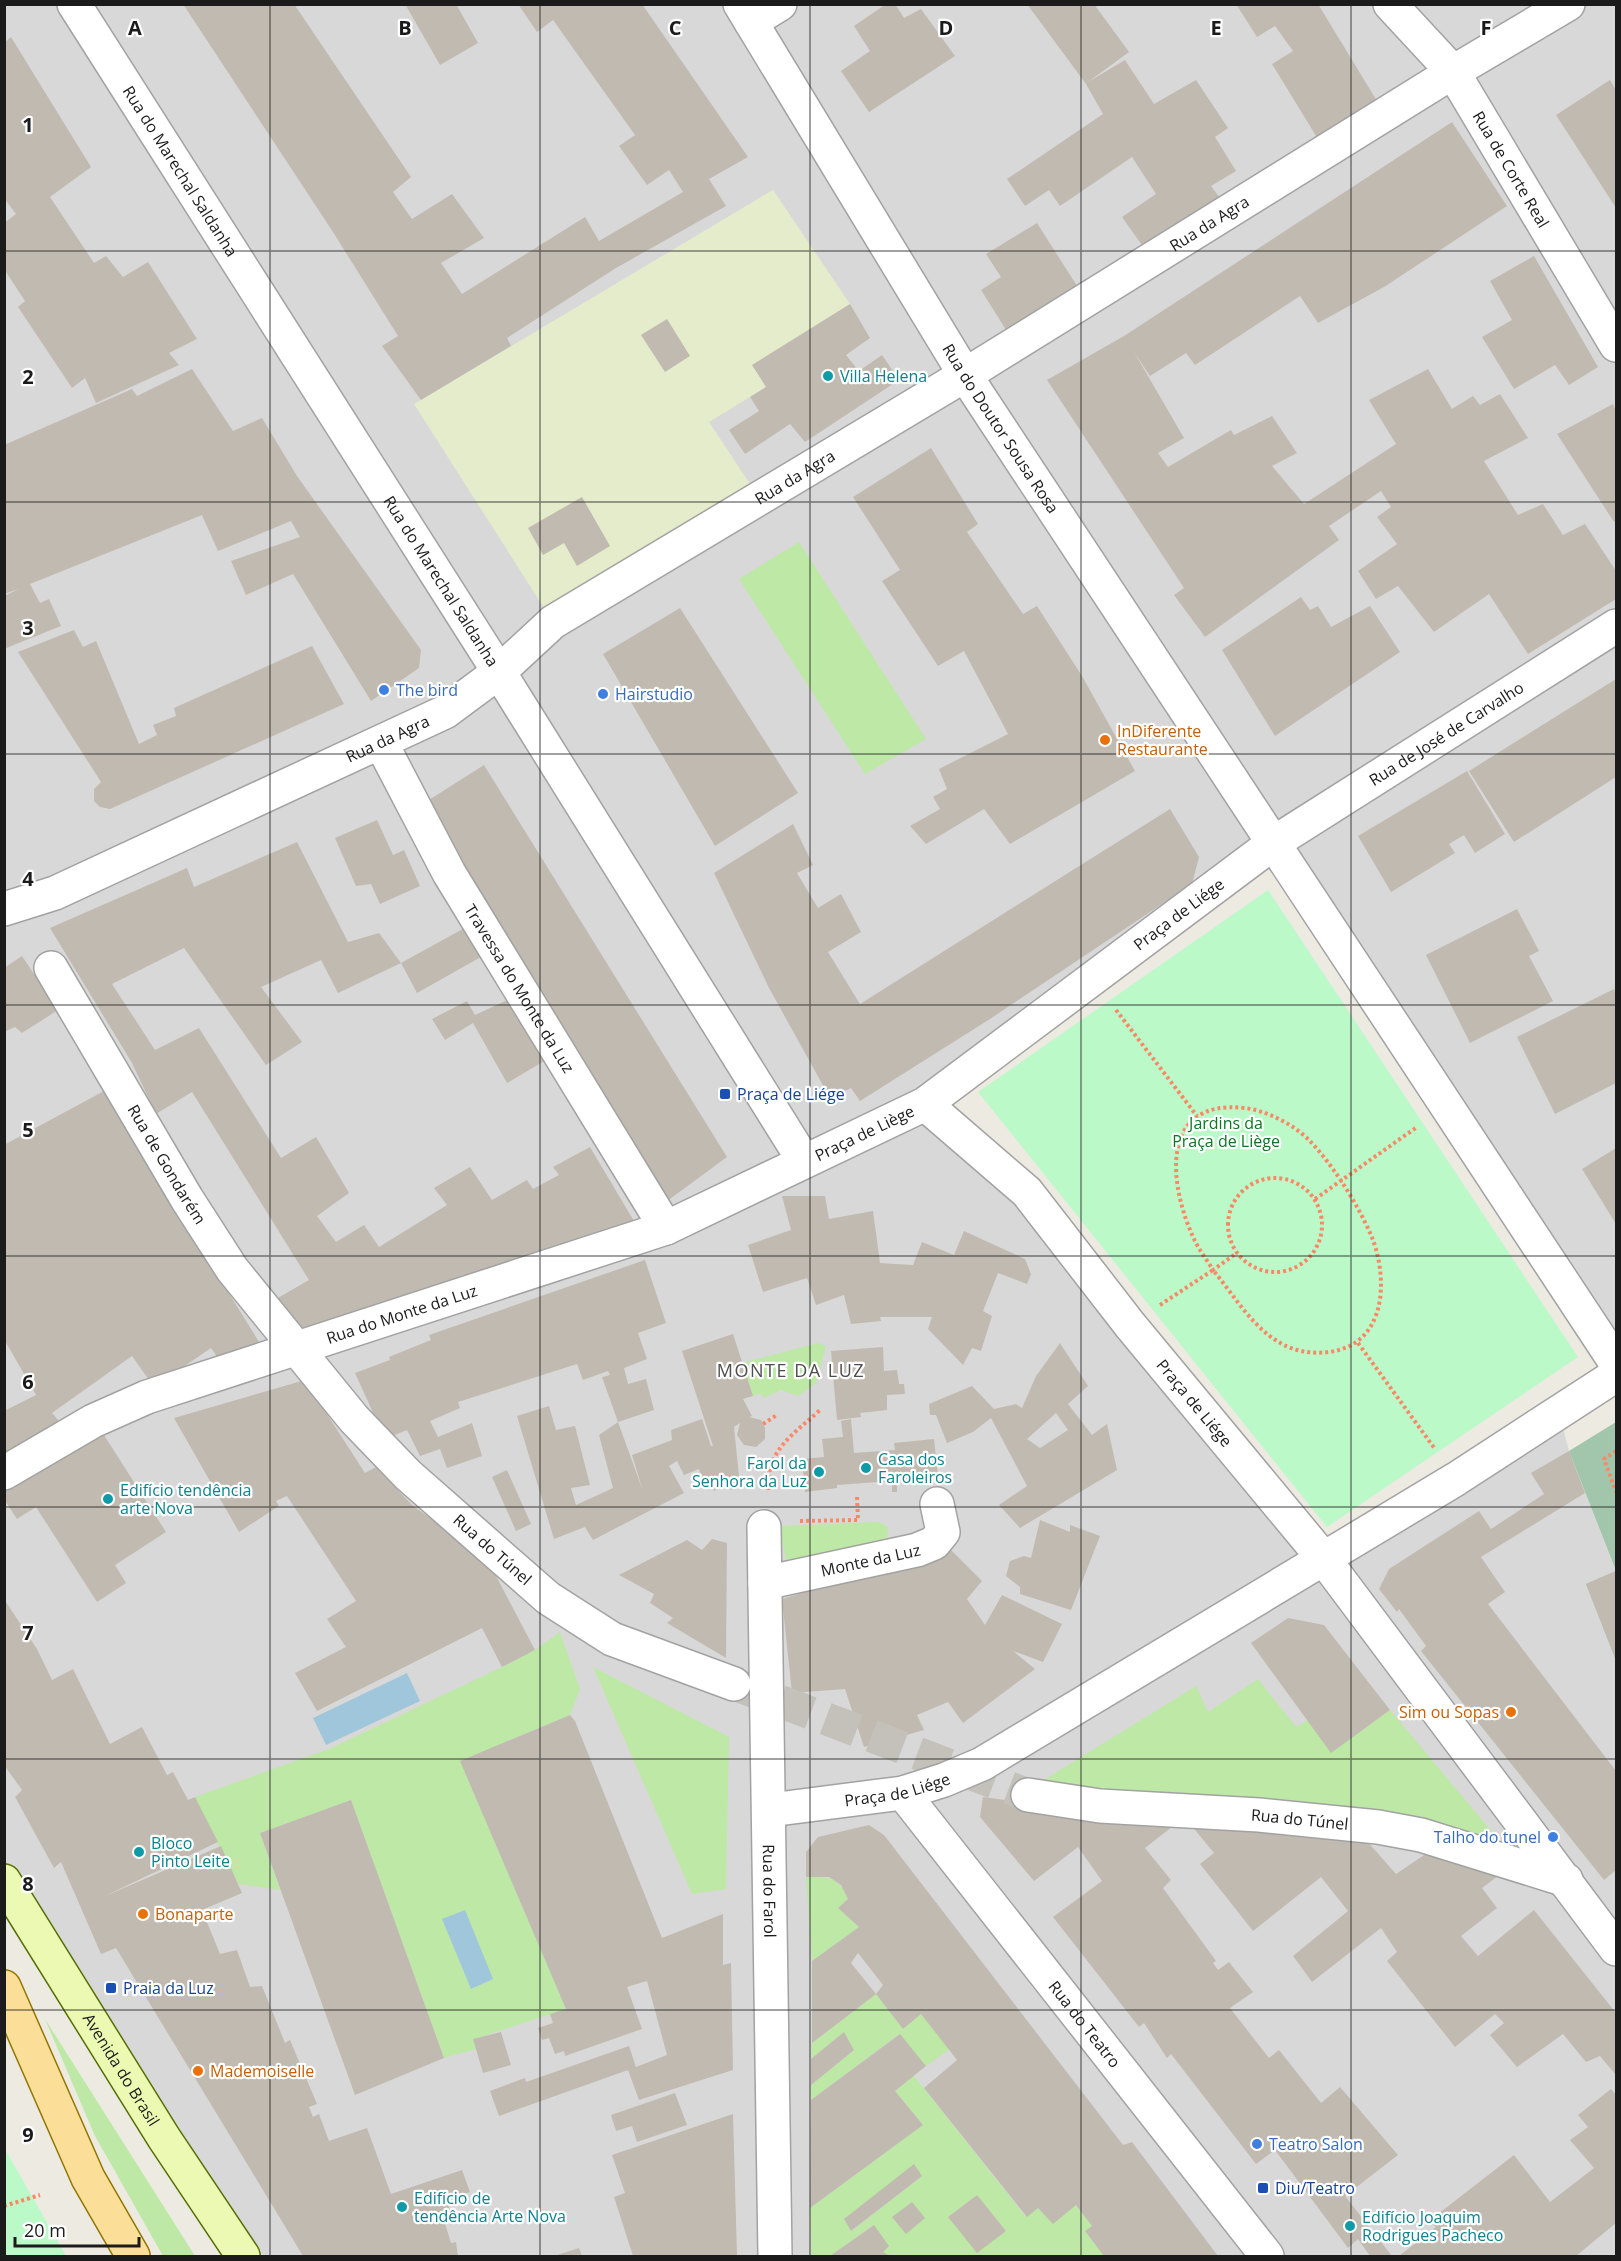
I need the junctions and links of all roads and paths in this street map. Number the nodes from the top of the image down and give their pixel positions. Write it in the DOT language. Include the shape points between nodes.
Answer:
graph roads {
  1 [pos="74,4"];
  2 [pos="780,4"];
  3 [pos="1390,4"];
  4 [pos="1568,4"];
  5 [pos="745,13"];
  6 [pos="1453,72"];
  7 [pos="1617,345"];
  8 [pos="965,375"];
  9 [pos="1617,626"];
  10 [pos="499,672"];
  11 [pos="381,743"];
  12 [pos="1275,842"];
  13 [pos="8,902"];
  14 [pos="51,968"];
  15 [pos="1092,978"];
  16 [pos="925,1104"];
  17 [pos="1447,1105"];
  18 [pos="1197,1116"];
  19 [pos="804,1161"];
  20 [pos="1340,1182"];
  21 [pos="1315,1199"];
  22 [pos="666,1228"];
  23 [pos="1237,1253"];
  24 [pos="1213,1270"];
  25 [pos="1130,1325"];
  26 [pos="1358,1343"];
  27 [pos="297,1349"];
  28 [pos="1617,1363"];
  29 [pos="1617,1375"];
  30 [pos="820,1410"];
  31 [pos="777,1415"];
  32 [pos="763,1424"];
  33 [pos="1617,1451"];
  34 [pos="4,1473"];
  35 [pos="1456,1479"];
  36 [pos="1617,1492"];
  37 [pos="768,1495"];
  38 [pos="857,1497"];
  39 [pos="937,1504"];
  40 [pos="779,1524"];
  41 [pos="1324,1559"];
  42 [pos="765,1583"];
  43 [pos="734,1684"];
  44 [pos="903,1793"];
  45 [pos="1028,1795"];
  46 [pos="771,1810"];
  47 [pos="1566,1880"];
  48 [pos="4,1881"];
  49 [pos="1617,1949"];
  50 [pos="4,1987"];
  51 [pos="40,2195"];
  52 [pos="4,2206"];
  53 [pos="133,2256"];
  54 [pos="243,2256"];
  55 [pos="775,2256"];
  56 [pos="1267,2256"];
  1 -- 10 [label="street, Rua do Marechal Saldanha"];
  2 -- 5 [label="street"];
  3 -- 6 [label="street, Rua de Corte Real"];
  4 -- 6 [label="street, Rua da Agra"];
  5 -- 8 [label="street, Rua do Doutor Sousa Rosa"];
  6 -- 7 [label="street, Rua de Corte Real"];
  6 -- 8 [label="street, Rua da Agra"];
  8 -- 10 [label="street, Rua da Agra" via="554,622"];
  8 -- 12 [label="street, Rua do Doutor Sousa Rosa"];
  9 -- 12 [label="street, Rua de José de Carvalho"];
  10 -- 11 [label="street, Rua da Agra" via="445,712"];
  10 -- 19 [label="street, Rua do Marechal Saldanha"];
  11 -- 13 [label="street, Rua da Agra" via="48,896"];
  11 -- 22 [label="street, Travessa do Monte da Luz" via="449,873"];
  12 -- 15 [label="street, Praça de Liége"];
  12 -- 17 [label="street"];
  14 -- 27 [label="street, Rua de Gondarém" via="200,1219 257,1303"];
  15 -- 16 [label="street, Praça de Liége"];
  15 -- 18 [label="path"];
  16 -- 19 [label="street, Praça de Liège"];
  16 -- 25 [label="street, Praça de Liége" via="1027,1192"];
  17 -- 20 [label="path"];
  17 -- 28 [label="street"];
  18 -- 20 [label="path" via="1237,1107 1277,1119 1310,1141"];
  18 -- 24 [label="path" via="1186,1127 1178,1145 1175,1181 1183,1214"];
  19 -- 22 [label="street, Rua do Monte da Luz"];
  20 -- 21 [label="path"];
  20 -- 26 [label="path" via="1372,1237 1380,1273 1377,1316"];
  21 -- 23 [label="path" via="1323,1227 1320,1241 1302,1264 1275,1273 1247,1264"];
  21 -- 23 [label="path" via="1291,1180 1261,1180 1248,1186 1237,1197 1229,1218 1230,1240"];
  22 -- 27 [label="street, Rua do Monte da Luz"];
  23 -- 24 [label="path"];
  24 -- 25 [label="path"];
  24 -- 26 [label="path" via="1252,1320 1288,1348 1330,1353"];
  25 -- 41 [label="street, Praça de Liége"];
  26 -- 35 [label="path"];
  27 -- 34 [label="street, Rua do Monte da Luz" via="147,1397 93,1421"];
  27 -- 43 [label="street, Rua do Túnel" via="354,1419 408,1475 548,1598 612,1639"];
  29 -- 35 [label="street, Praça de Liége"];
  30 -- 37 [label="path" via="782,1445 770,1463"];
  31 -- 32 [label="path"];
  33 -- 36 [label="path" via="1604,1459"];
  35 -- 41 [label="street, Praça de Liége"];
  38 -- 40 [label="path" via="858,1520"];
  39 -- 42 [label="street, Monte da Luz" via="943,1532 934,1543"];
  40 -- 42 [label="street, Rua do Farol"];
  41 -- 44 [label="street, Praça de Liége" via="999,1755 944,1780"];
  41 -- 47 [label="street"];
  42 -- 46 [label="street, Rua do Farol"];
  44 -- 46 [label="street, Praça de Liége"];
  44 -- 56 [label="street, Rua do Teatro"];
  45 -- 47 [label="street, Rua do Túnel" via="1100,1806 1259,1815 1378,1827 1421,1835"];
  46 -- 55 [label="street, Rua do Farol" via="768,1875"];
  47 -- 49 [label="street"];
  48 -- 54 [label="main road, Avenida do Brasil" via="164,2138"];
  50 -- 53 [label="main road" via="88,2178"];
  51 -- 52 [label="path"];
}
